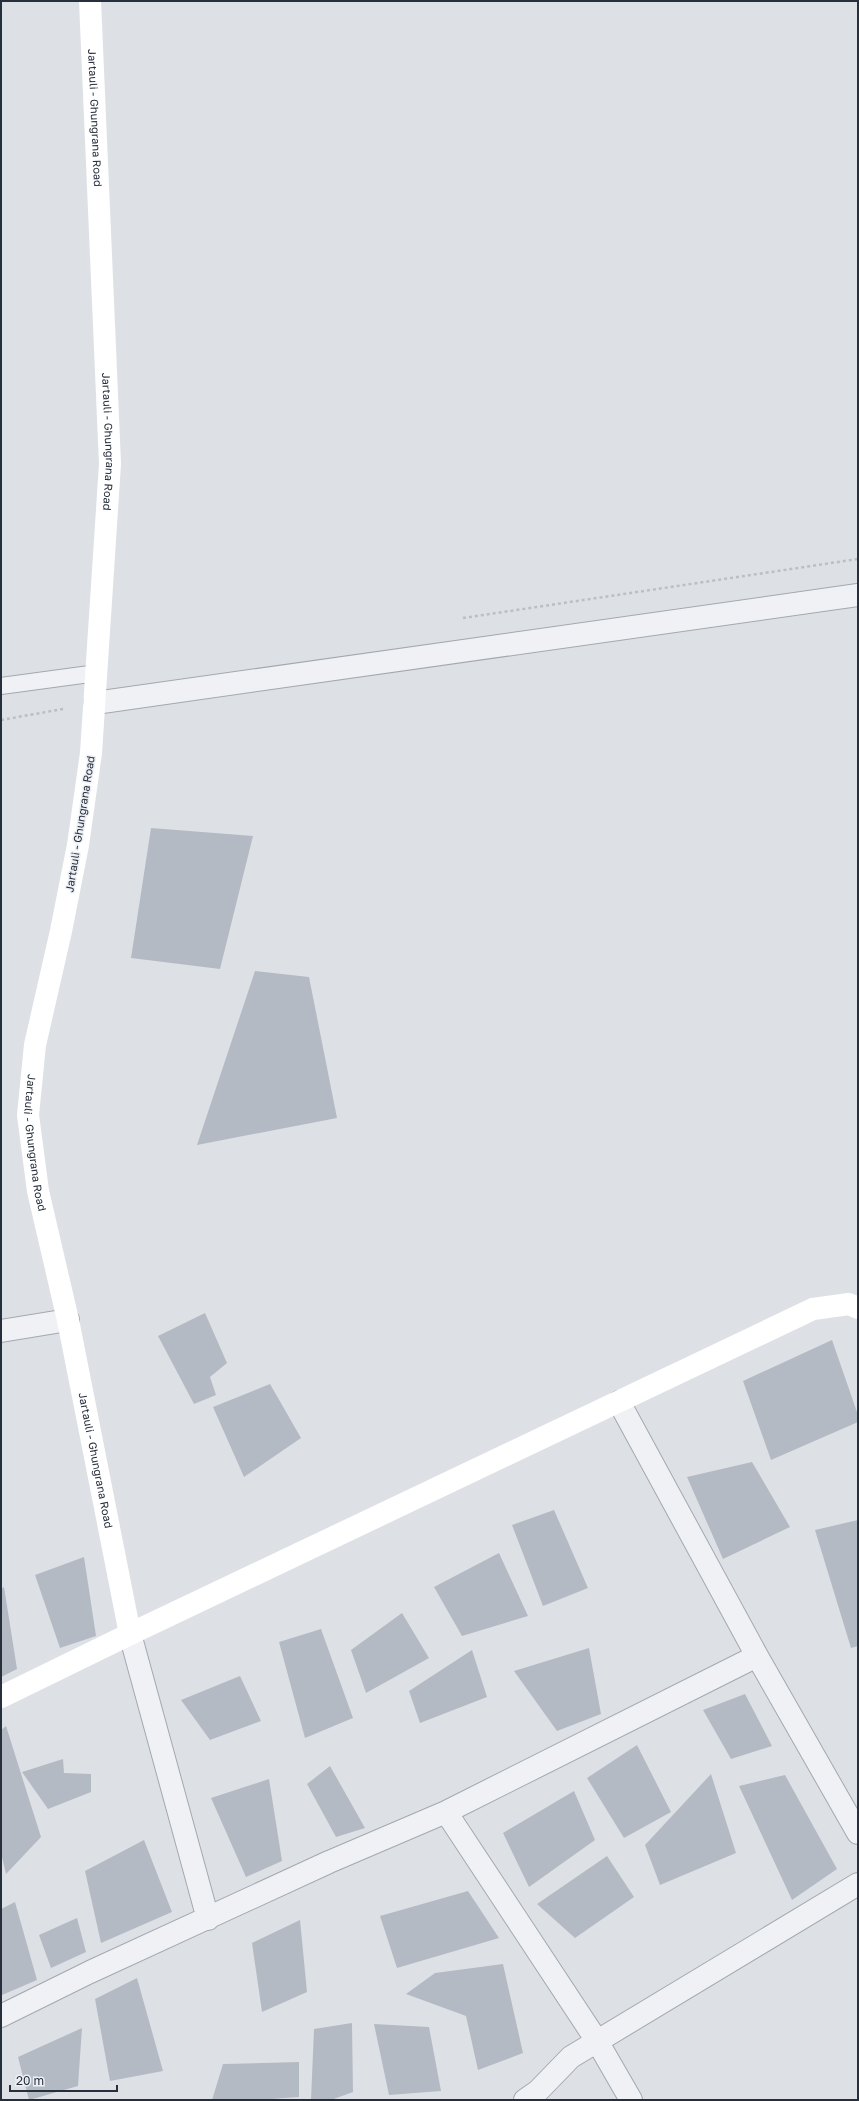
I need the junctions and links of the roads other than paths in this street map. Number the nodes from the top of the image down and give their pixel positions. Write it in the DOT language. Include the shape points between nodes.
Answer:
graph roads {
  1 [pos="90,1"];
  2 [pos="858,595"];
  3 [pos="97,673"];
  4 [pos="1,686"];
  5 [pos="94,713"];
  6 [pos="858,1308"];
  7 [pos="68,1320"];
  8 [pos="1,1331"];
  9 [pos="619,1402"];
  10 [pos="130,1634"];
  11 [pos="757,1656"];
  12 [pos="1,1697"];
  13 [pos="446,1812"];
  14 [pos="858,1833"];
  15 [pos="858,1884"];
  16 [pos="208,1919"];
  17 [pos="1,2016"];
  18 [pos="597,2041"];
  19 [pos="525,2100"];
  20 [pos="631,2100"];
  1 -- 3 [label="street, Jartauli - Ghungrana Road" via="110,464"];
  2 -- 5 [label="street"];
  3 -- 4 [label="lane"];
  3 -- 5 [label="street, Jartauli - Ghungrana Road"];
  5 -- 7 [label="street, Jartauli - Ghungrana Road" via="78,845 35,1045 28,1115 38,1192"];
  6 -- 9 [label="street" via="849,1304 813,1309"];
  7 -- 8 [label="street"];
  7 -- 10 [label="street, Jartauli - Ghungrana Road"];
  9 -- 10 [label="street"];
  9 -- 11 [label="street"];
  10 -- 12 [label="street"];
  10 -- 16 [label="street"];
  11 -- 13 [label="street"];
  11 -- 14 [label="street"];
  13 -- 16 [label="street" via="329,1862"];
  13 -- 18 [label="street"];
  15 -- 18 [label="street"];
  16 -- 17 [label="street" via="90,1972"];
  18 -- 19 [label="street" via="571,2057 538,2091"];
  18 -- 20 [label="street"];
}
